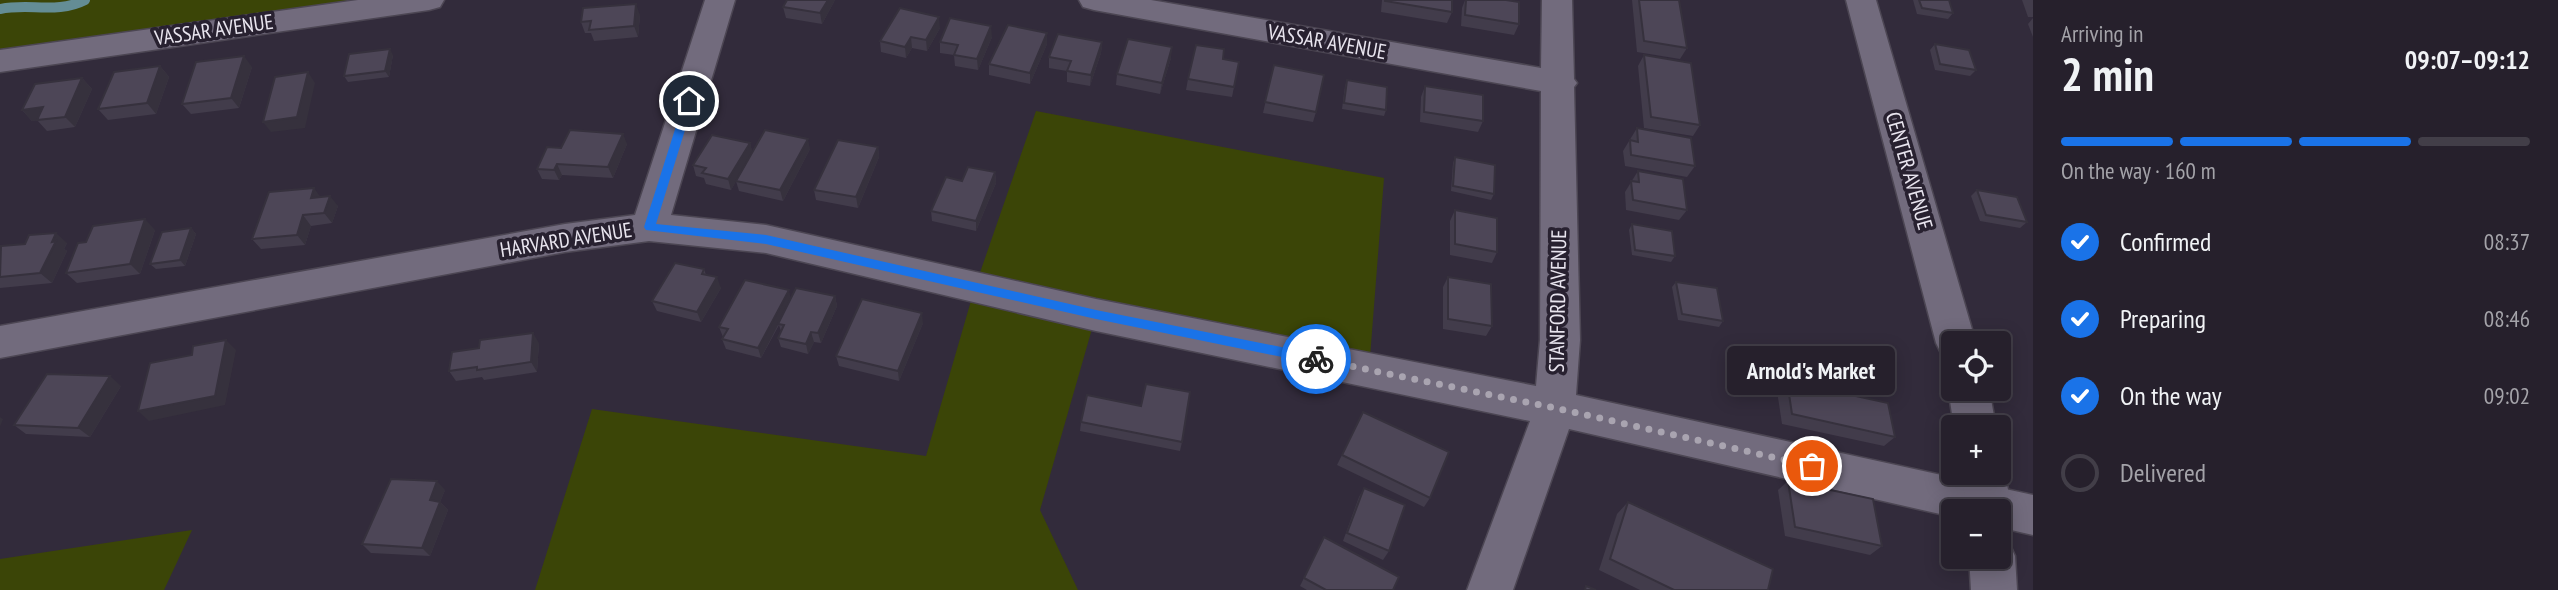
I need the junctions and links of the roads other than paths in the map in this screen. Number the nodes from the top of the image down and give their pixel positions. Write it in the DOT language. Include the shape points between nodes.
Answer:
graph roads {
  1 [pos="429,0"];
  2 [pos="720,0"];
  3 [pos="1094,0"];
  4 [pos="1557,0"];
  5 [pos="1861,0"];
  6 [pos="0,61"];
  7 [pos="1560,83"];
  8 [pos="649,227"];
  9 [pos="1953,331"];
  10 [pos="0,342"];
  11 [pos="1555,408"];
  12 [pos="1987,497"];
  13 [pos="2033,515"];
  14 [pos="1993,569"];
  15 [pos="1490,590"];
  16 [pos="1994,590"];
  1 -- 6 [label="street, VASSAR AVENUE"];
  2 -- 8 [label="street"];
  3 -- 7 [label="street, VASSAR AVENUE"];
  4 -- 7 [label="street, STANFORD AVENUE"];
  5 -- 9 [label="street, CENTER AVENUE"];
  7 -- 11 [label="street, STANFORD AVENUE" via="1560,340"];
  8 -- 10 [label="street, HARVARD AVENUE" via="565,238"];
  8 -- 11 [label="street, HARVARD AVENUE" via="766,239 1096,314"];
  11 -- 12 [label="street, HARVARD AVENUE"];
  11 -- 15 [label="street, STANFORD AVENUE"];
  12 -- 13 [label="street, HARVARD AVENUE"];
  14 -- 16 [label="street"];
}
